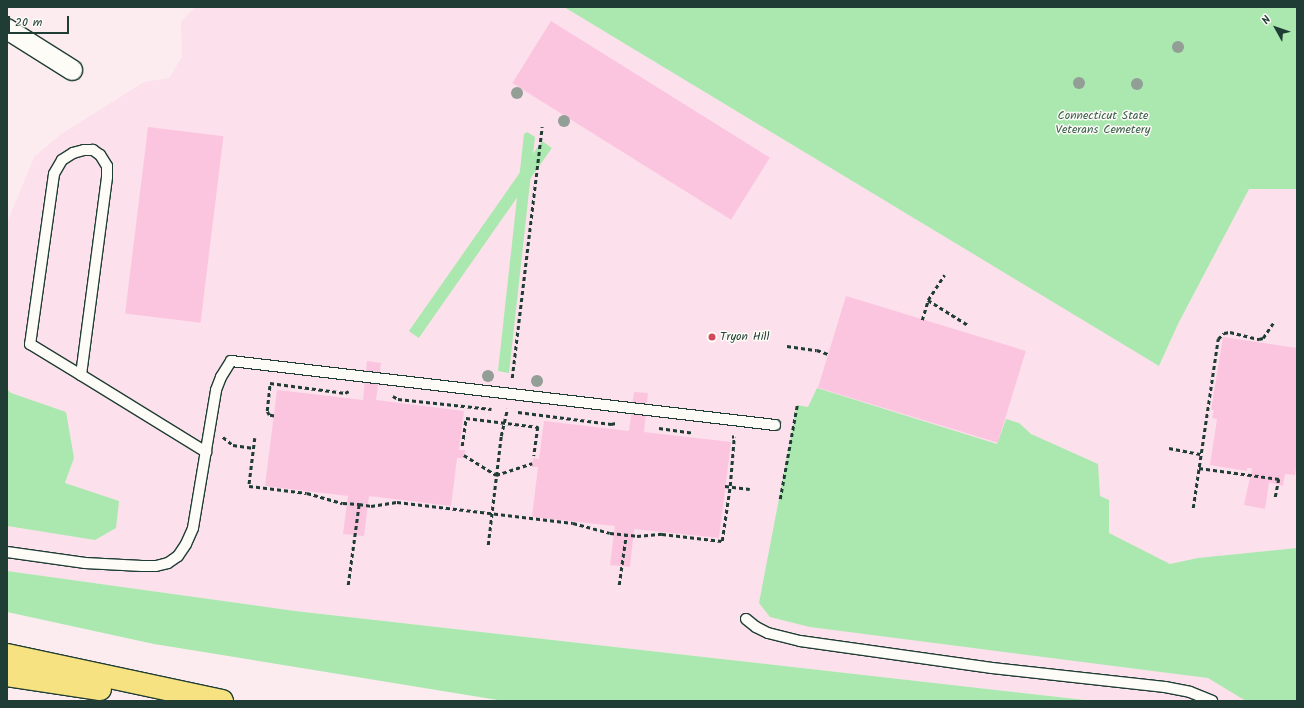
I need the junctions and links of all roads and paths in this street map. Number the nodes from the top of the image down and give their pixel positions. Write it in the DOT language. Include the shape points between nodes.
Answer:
graph roads {
  1 [pos="7,29"];
  2 [pos="72,70"];
  3 [pos="542,127"];
  4 [pos="944,275"];
  5 [pos="928,300"];
  6 [pos="922,320"];
  7 [pos="1273,324"];
  8 [pos="968,325"];
  9 [pos="788,346"];
  10 [pos="828,354"];
  11 [pos="81,375"];
  12 [pos="352,390"];
  13 [pos="387,393"];
  14 [pos="510,394"];
  15 [pos="797,405"];
  16 [pos="506,410"];
  17 [pos="274,416"];
  18 [pos="622,420"];
  19 [pos="504,423"];
  20 [pos="775,425"];
  21 [pos="654,426"];
  22 [pos="209,430"];
  23 [pos="698,433"];
  24 [pos="727,436"];
  25 [pos="255,438"];
  26 [pos="462,446"];
  27 [pos="254,448"];
  28 [pos="1170,448"];
  29 [pos="206,452"];
  30 [pos="1201,454"];
  31 [pos="464,455"];
  32 [pos="534,456"];
  33 [pos="532,463"];
  34 [pos="1199,468"];
  35 [pos="496,475"];
  36 [pos="725,486"];
  37 [pos="730,486"];
  38 [pos="750,489"];
  39 [pos="780,499"];
  40 [pos="1275,499"];
  41 [pos="359,504"];
  42 [pos="1193,508"];
  43 [pos="492,515"];
  44 [pos="626,535"];
  45 [pos="488,545"];
  46 [pos="7,552"];
  47 [pos="348,585"];
  48 [pos="619,585"];
  49 [pos="746,619"];
  50 [pos="7,656"];
  51 [pos="7,675"];
  52 [pos="182,701"];
  53 [pos="222,701"];
  54 [pos="1212,701"];
  1 -- 2 [label="street"];
  3 -- 14 [label="path"];
  4 -- 5 [label="path"];
  5 -- 6 [label="path"];
  5 -- 8 [label="path"];
  7 -- 30 [label="path" via="1263,338 1230,332 1218,338"];
  9 -- 10 [label="path"];
  11 -- 11 [label="lane" via="30,344 54,174 62,160 73,153 93,150 107,166 108,177"];
  11 -- 29 [label="lane"];
  12 -- 17 [label="path" via="345,393 270,383 267,411 269,415"];
  13 -- 16 [label="path" via="398,399"];
  14 -- 16 [label="path"];
  14 -- 20 [label="lane"];
  14 -- 22 [label="lane" via="231,361 216,390"];
  15 -- 39 [label="path"];
  16 -- 18 [label="path" via="611,424"];
  16 -- 19 [label="path"];
  19 -- 26 [label="path" via="466,418"];
  19 -- 32 [label="path" via="538,428"];
  19 -- 35 [label="path"];
  21 -- 23 [label="path"];
  22 -- 27 [label="path" via="234,445"];
  22 -- 29 [label="lane"];
  24 -- 37 [label="path" via="734,437"];
  25 -- 27 [label="path"];
  27 -- 41 [label="path" via="249,486 307,493 343,503"];
  28 -- 30 [label="path"];
  29 -- 46 [label="lane" via="193,528 178,556 168,562 156,566 85,563"];
  30 -- 34 [label="path"];
  31 -- 35 [label="path"];
  33 -- 35 [label="path"];
  34 -- 40 [label="path" via="1279,479"];
  34 -- 42 [label="path"];
  35 -- 43 [label="path"];
  36 -- 37 [label="path"];
  37 -- 38 [label="path"];
  37 -- 44 [label="path" via="722,541 662,534"];
  41 -- 43 [label="path" via="371,506 397,502"];
  41 -- 47 [label="path"];
  43 -- 44 [label="path" via="572,523"];
  43 -- 45 [label="path"];
  44 -- 48 [label="path"];
  49 -- 54 [label="lane" via="768,633 800,641 992,668 1165,688 1190,692"];
  50 -- 53 [label="highway"];
  51 -- 52 [label="highway"];
}
